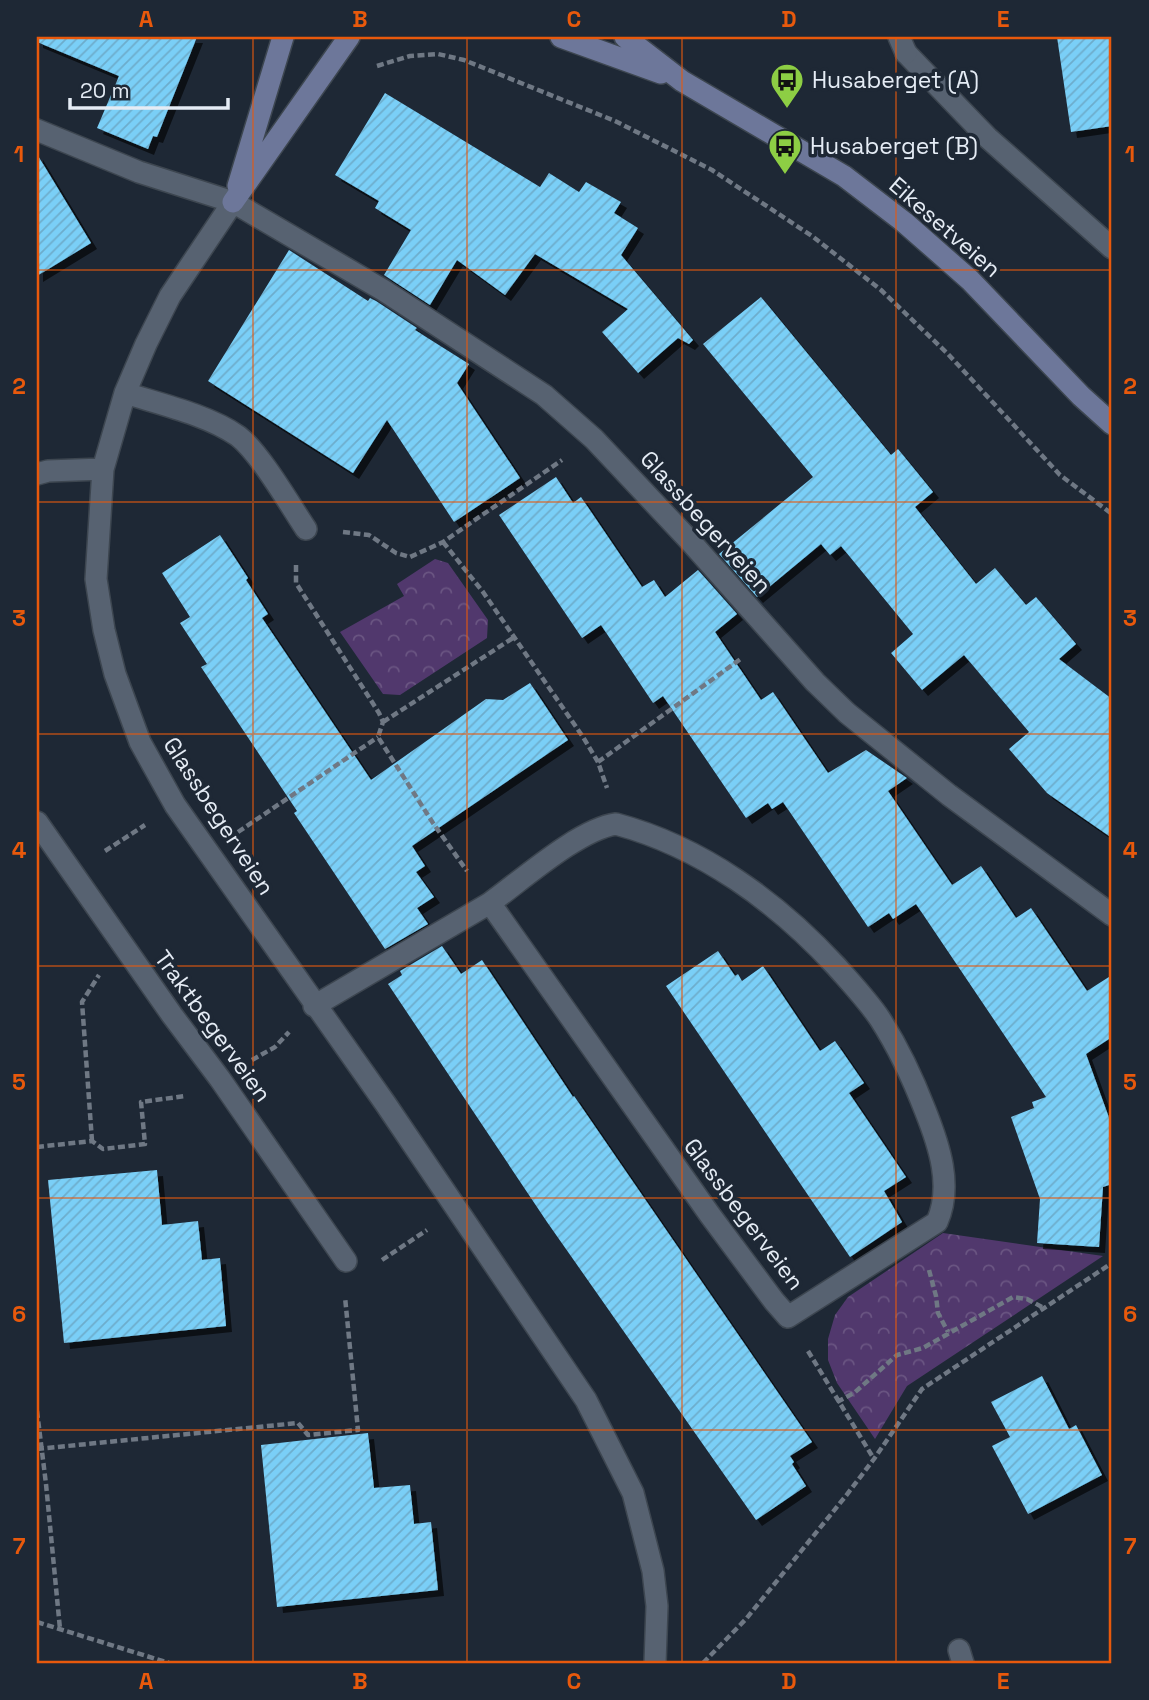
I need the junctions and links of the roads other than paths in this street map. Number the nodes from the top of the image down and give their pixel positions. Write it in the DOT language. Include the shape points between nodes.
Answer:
graph roads {
  1 [pos="283,37"];
  2 [pos="349,37"];
  3 [pos="561,37"];
  4 [pos="625,37"];
  5 [pos="902,45"];
  6 [pos="682,81"];
  7 [pos="37,130"];
  8 [pos="233,202"];
  9 [pos="1112,248"];
  10 [pos="125,393"];
  11 [pos="1112,424"];
  12 [pos="103,469"];
  13 [pos="37,474"];
  14 [pos="306,529"];
  15 [pos="37,822"];
  16 [pos="490,904"];
  17 [pos="1112,915"];
  18 [pos="314,1006"];
  19 [pos="346,1262"];
  20 [pos="654,1663"];
  1 -- 8 [label="main road, Glassbegerveien"];
  2 -- 8 [label="main road, Glassbegerveien"];
  3 -- 6 [label="main road, Eikesetveien"];
  4 -- 6 [label="main road, Eikesetveien"];
  5 -- 9 [label="street" via="988,138"];
  6 -- 11 [label="main road, Eikesetveien" via="844,176 904,222 970,280"];
  7 -- 8 [label="street, Glassbegerveien" via="139,172"];
  8 -- 10 [label="street, Glassbegerveien" via="170,296"];
  8 -- 17 [label="street, Glassbegerveien" via="383,290 544,395 594,439 847,713"];
  10 -- 12 [label="street, Glassbegerveien"];
  10 -- 14 [label="street" via="189,414 238,437"];
  12 -- 13 [label="street"];
  12 -- 18 [label="street, Glassbegerveien" via="96,579 115,674 140,741 175,805"];
  15 -- 19 [label="street, Traktbegerveien"];
  16 -- 16 [label="street, Glassbegerveien" via="603,825 636,829 742,883 813,941 880,1019 915,1084 943,1160 944,1206 937,1222 788,1317 671,1162"];
  16 -- 18 [label="street"];
  18 -- 20 [label="street, Glassbegerveien" via="586,1400 633,1493 653,1570 657,1605"];
}
